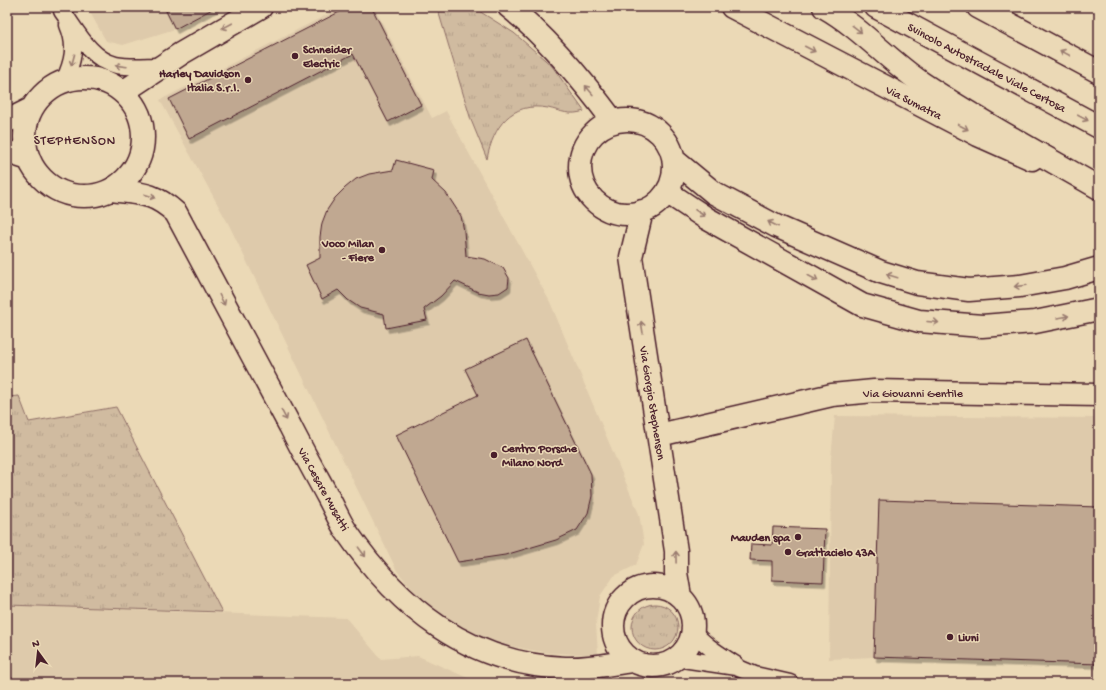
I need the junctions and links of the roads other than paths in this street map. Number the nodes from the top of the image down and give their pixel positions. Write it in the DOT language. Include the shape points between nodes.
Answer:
graph roads {
  1 [pos="261,7"];
  2 [pos="509,7"];
  3 [pos="524,7"];
  4 [pos="732,7"];
  5 [pos="824,7"];
  6 [pos="876,7"];
  7 [pos="978,7"];
  8 [pos="61,9"];
  9 [pos="534,29"];
  10 [pos="160,66"];
  11 [pos="1099,72"];
  12 [pos="64,81"];
  13 [pos="123,92"];
  14 [pos="31,109"];
  15 [pos="7,121"];
  16 [pos="613,122"];
  17 [pos="1099,126"];
  18 [pos="7,152"];
  19 [pos="29,159"];
  20 [pos="674,160"];
  21 [pos="1099,189"];
  22 [pos="112,190"];
  23 [pos="667,192"];
  24 [pos="642,212"];
  25 [pos="1099,268"];
  26 [pos="1099,309"];
  27 [pos="1099,395"];
  28 [pos="659,435"];
  29 [pos="680,596"];
  30 [pos="692,630"];
  31 [pos="676,658"];
  32 [pos="631,661"];
  33 [pos="740,668"];
  34 [pos="790,683"];
  1 -- 10 [label="main road, one-way"];
  2 -- 9 [label="main road"];
  3 -- 9 [label="main road"];
  4 -- 21 [label="main road, Via Sumatra, one-way" via="978,135"];
  5 -- 21 [label="main road, one-way" via="858,29 920,82"];
  6 -- 17 [label="main road, Svincolo Autostradale Viale Certosa, one-way"];
  11 -- 7 [label="main road, one-way"];
  10 -- 8 [label="street, one-way" via="124,67 101,58 88,46"];
  8 -- 12 [label="street, one-way" via="71,30 75,52"];
  16 -- 9 [label="main road, one-way" via="588,89"];
  10 -- 13 [label="main road"];
  12 -- 13 [label="main road" via="87,78 105,82"];
  12 -- 14 [label="main road" via="45,92"];
  13 -- 22 [label="main road" via="136,107 142,125 143,144 138,163 127,178"];
  14 -- 15 [label="main road"];
  14 -- 19 [label="main road" via="25,128"];
  16 -- 20 [label="main road" via="629,119 645,123 666,140"];
  16 -- 24 [label="main road" via="598,129 587,141 581,157 580,173 586,189 596,202 610,210 626,214"];
  18 -- 19 [label="main road"];
  19 -- 22 [label="main road" via="46,183 67,194 90,197"];
  20 -- 23 [label="main road" via="674,176"];
  25 -- 20 [label="main road, one-way" via="1065,278 1020,286 969,290 917,283 881,272 776,226 714,193"];
  22 -- 32 [label="main road, Via Cesare Musatti, one-way" via="151,195 163,201 176,214 345,530 383,579 413,607 444,632 507,660 567,668"];
  23 -- 24 [label="main road" via="656,204"];
  23 -- 26 [label="main road, one-way" via="706,218 862,305 919,321 982,326 1035,322"];
  28 -- 24 [label="main road, Via Giorgio Stephenson, one-way" via="631,257"];
  27 -- 28 [label="main road, Via Giovanni Gentile" via="874,391 832,395"];
  29 -- 28 [label="main road, Via Giorgio Stephenson, one-way"];
  29 -- 30 [label="main road" via="690,613"];
  29 -- 32 [label="main road" via="653,587 635,591 622,601 614,616 614,634 618,645"];
  30 -- 31 [label="main road" via="687,646"];
  30 -- 33 [label="street" via="709,647"];
  31 -- 32 [label="main road" via="667,664 652,666"];
  31 -- 33 [label="street"];
  33 -- 34 [label="street" via="755,675"];
}
